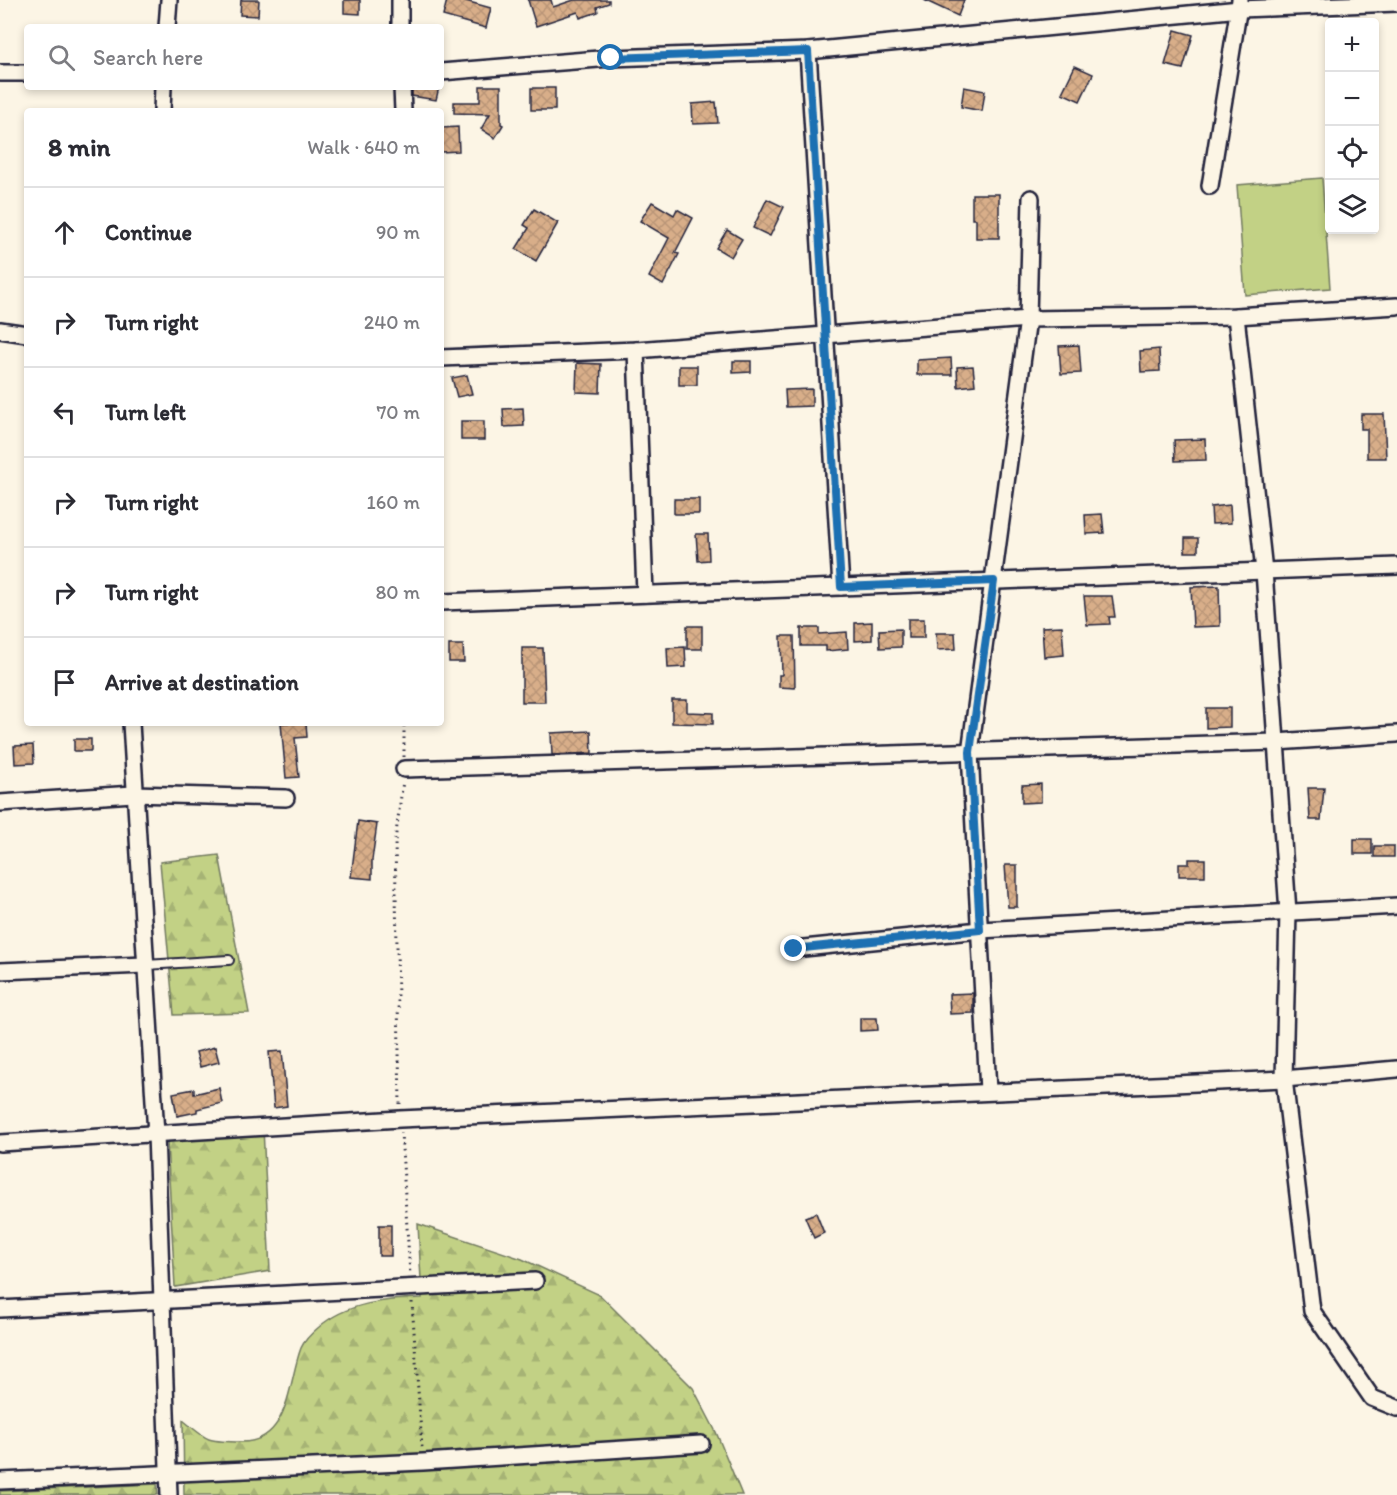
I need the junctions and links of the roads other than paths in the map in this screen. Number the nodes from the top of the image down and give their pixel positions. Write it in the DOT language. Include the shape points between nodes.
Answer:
graph roads {
  1 [pos="169,0"];
  2 [pos="400,0"];
  3 [pos="1397,3"];
  4 [pos="1240,5"];
  5 [pos="167,24"];
  6 [pos="400,24"];
  7 [pos="808,51"];
  8 [pos="444,72"];
  9 [pos="0,73"];
  10 [pos="24,73"];
  11 [pos="163,90"];
  12 [pos="402,90"];
  13 [pos="162,108"];
  14 [pos="403,108"];
  15 [pos="1210,186"];
  16 [pos="1031,198"];
  17 [pos="1397,306"];
  18 [pos="1236,316"];
  19 [pos="1028,320"];
  20 [pos="0,330"];
  21 [pos="24,334"];
  22 [pos="827,335"];
  23 [pos="636,350"];
  24 [pos="444,358"];
  25 [pos="1397,566"];
  26 [pos="1264,571"];
  27 [pos="994,581"];
  28 [pos="841,587"];
  29 [pos="645,594"];
  30 [pos="444,602"];
  31 [pos="130,726"];
  32 [pos="1397,734"];
  33 [pos="1276,742"];
  34 [pos="970,752"];
  35 [pos="404,769"];
  36 [pos="133,794"];
  37 [pos="286,798"];
  38 [pos="0,803"];
  39 [pos="1397,906"];
  40 [pos="1288,912"];
  41 [pos="980,930"];
  42 [pos="794,949"];
  43 [pos="229,960"];
  44 [pos="144,965"];
  45 [pos="0,971"];
  46 [pos="1397,1069"];
  47 [pos="1284,1079"];
  48 [pos="988,1091"];
  49 [pos="156,1134"];
  50 [pos="0,1143"];
  51 [pos="535,1281"];
  52 [pos="162,1300"];
  53 [pos="0,1309"];
  54 [pos="1397,1408"];
  55 [pos="701,1444"];
  56 [pos="168,1474"];
  57 [pos="0,1481"];
  58 [pos="169,1495"];
  1 -- 5 [label="street"];
  2 -- 6 [label="street"];
  3 -- 4 [label="street"];
  4 -- 7 [label="street"];
  4 -- 15 [label="street"];
  7 -- 8 [label="street" via="611,58"];
  7 -- 22 [label="street"];
  9 -- 10 [label="street"];
  11 -- 13 [label="street"];
  12 -- 14 [label="street"];
  16 -- 19 [label="street"];
  17 -- 18 [label="street"];
  18 -- 19 [label="street"];
  18 -- 26 [label="street"];
  19 -- 22 [label="street"];
  19 -- 27 [label="street"];
  20 -- 21 [label="street"];
  22 -- 23 [label="street"];
  22 -- 28 [label="street"];
  23 -- 24 [label="street"];
  23 -- 29 [label="street"];
  25 -- 26 [label="street"];
  26 -- 27 [label="street"];
  26 -- 33 [label="street"];
  27 -- 28 [label="street"];
  27 -- 34 [label="street"];
  28 -- 29 [label="street"];
  29 -- 30 [label="street"];
  31 -- 36 [label="street"];
  32 -- 33 [label="street"];
  33 -- 34 [label="street"];
  33 -- 40 [label="street"];
  34 -- 35 [label="street"];
  34 -- 41 [label="street"];
  36 -- 37 [label="street"];
  36 -- 38 [label="street"];
  36 -- 44 [label="street"];
  39 -- 40 [label="street"];
  40 -- 41 [label="street"];
  40 -- 47 [label="street"];
  41 -- 42 [label="street"];
  41 -- 48 [label="street"];
  43 -- 44 [label="lane"];
  44 -- 45 [label="street"];
  44 -- 49 [label="street"];
  46 -- 47 [label="street"];
  47 -- 48 [label="street"];
  47 -- 54 [label="street" via="1312,1311 1372,1398"];
  48 -- 49 [label="street"];
  49 -- 50 [label="street"];
  49 -- 52 [label="street"];
  51 -- 52 [label="street"];
  52 -- 53 [label="street"];
  52 -- 56 [label="street"];
  55 -- 56 [label="street"];
  56 -- 57 [label="street"];
  56 -- 58 [label="street"];
}
